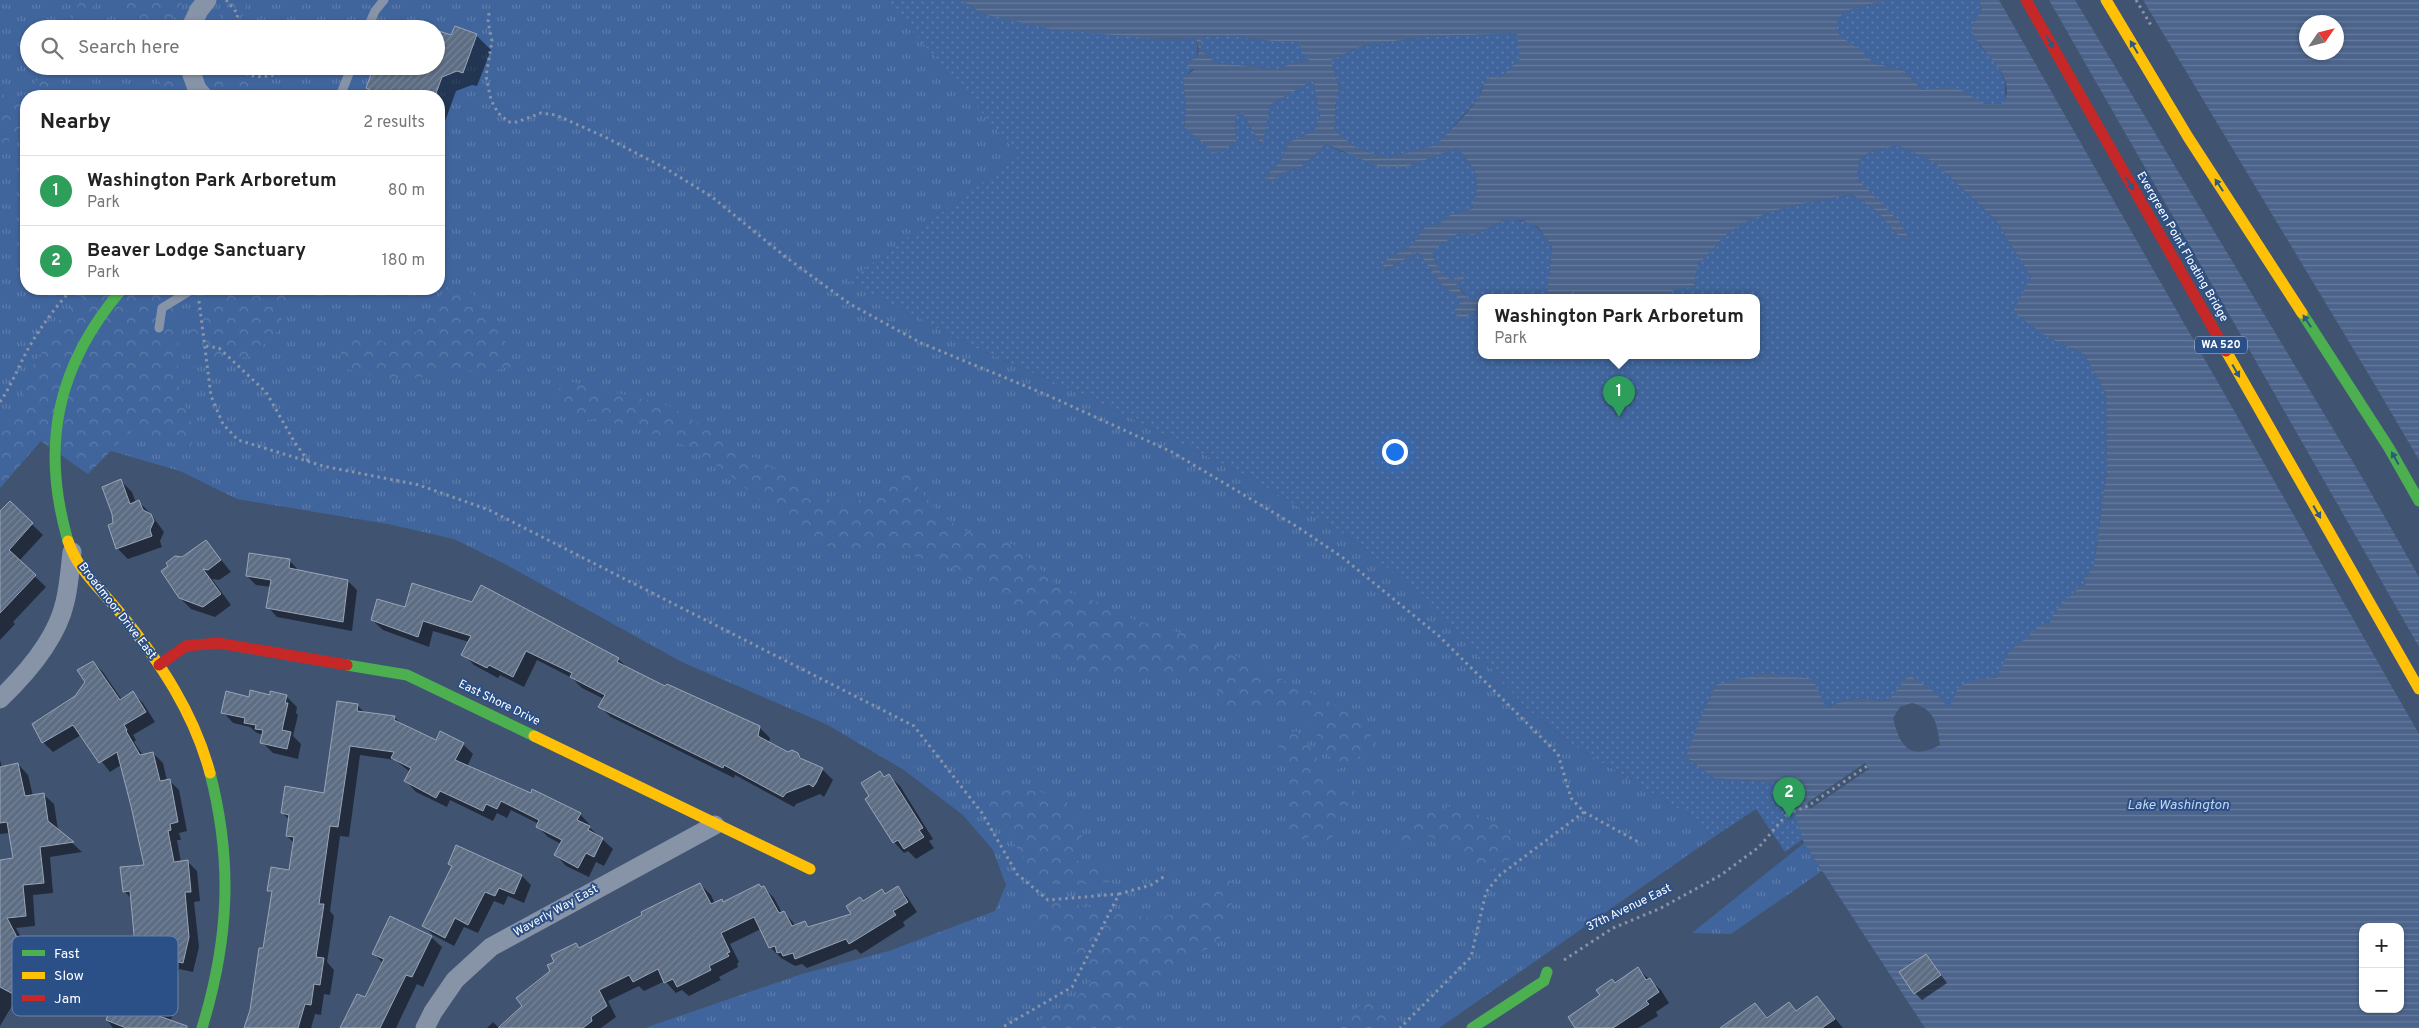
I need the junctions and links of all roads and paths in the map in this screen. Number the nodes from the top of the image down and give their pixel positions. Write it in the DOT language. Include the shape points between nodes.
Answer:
graph roads {
  1 [pos="208,0"];
  2 [pos="226,0"];
  3 [pos="384,0"];
  4 [pos="2026,0"];
  5 [pos="2106,0"];
  6 [pos="489,13"];
  7 [pos="194,20"];
  8 [pos="236,20"];
  9 [pos="371,20"];
  10 [pos="192,75"];
  11 [pos="250,75"];
  12 [pos="278,75"];
  13 [pos="348,75"];
  14 [pos="198,90"];
  15 [pos="342,90"];
  16 [pos="66,295"];
  17 [pos="117,295"];
  18 [pos="184,295"];
  19 [pos="199,298"];
  20 [pos="160,328"];
  21 [pos="206,346"];
  22 [pos="0,402"];
  23 [pos="309,462"];
  24 [pos="2419,501"];
  25 [pos="72,552"];
  26 [pos="159,665"];
  27 [pos="2419,689"];
  28 [pos="0,700"];
  29 [pos="1867,766"];
  30 [pos="1794,806"];
  31 [pos="1584,812"];
  32 [pos="1786,814"];
  33 [pos="715,825"];
  34 [pos="1640,843"];
  35 [pos="810,869"];
  36 [pos="1165,876"];
  37 [pos="1119,894"];
  38 [pos="1547,972"];
  39 [pos="202,1028"];
  40 [pos="426,1028"];
  41 [pos="1001,1028"];
  42 [pos="1400,1028"];
  43 [pos="1472,1028"];
  1 -- 7 [label="street"];
  2 -- 8 [label="path" via="238,14"];
  3 -- 9 [label="lane"];
  4 -- 27 [label="main road, Evergreen Point Floating Bridge / WA 520, one-way"];
  24 -- 5 [label="main road, one-way" via="2390,448 2188,136"];
  6 -- 31 [label="path" via="492,41 486,76 491,100 508,122 541,113 556,115 605,137 712,197 850,304 922,343 1172,452 1296,526 1342,557 1439,636 1558,754 1571,798"];
  10 -- 14 [label="street"];
  11 -- 12 [label="path"];
  13 -- 15 [label="lane"];
  16 -- 22 [label="path" via="31,343"];
  17 -- 25 [label="main road, Broadmoor Drive East" via="83,338 60,394 54,427 54,463"];
  18 -- 20 [label="lane" via="162,308"];
  19 -- 21 [label="path"];
  21 -- 23 [label="path" via="219,348 266,392"];
  21 -- 23 [label="path" via="211,396 223,424 238,440"];
  23 -- 37 [label="path" via="419,486 490,510 914,726 982,813 1017,874 1048,900"];
  25 -- 26 [label="main road, Broadmoor Drive East"];
  25 -- 28 [label="street" via="65,603 47,644 23,677"];
  26 -- 33 [label="main road, East Shore Drive" via="186,646 218,643 407,675"];
  26 -- 39 [label="main road, Broadmoor Drive East" via="194,726 214,785 225,851 228,887 224,940 217,981"];
  29 -- 32 [label="path" via="1808,806"];
  30 -- 32 [label="path, 37th Avenue East"];
  31 -- 34 [label="path"];
  31 -- 42 [label="path" via="1486,892 1471,957"];
  32 -- 38 [label="path, 37th Avenue East" via="1759,847 1721,875 1661,908 1613,928"];
  33 -- 35 [label="main road, East Shore Drive"];
  33 -- 40 [label="street, Waverly Way East" via="491,947 455,980"];
  36 -- 37 [label="path" via="1151,885"];
  37 -- 41 [label="path" via="1072,987"];
  38 -- 43 [label="main road" via="1544,981"];
}
